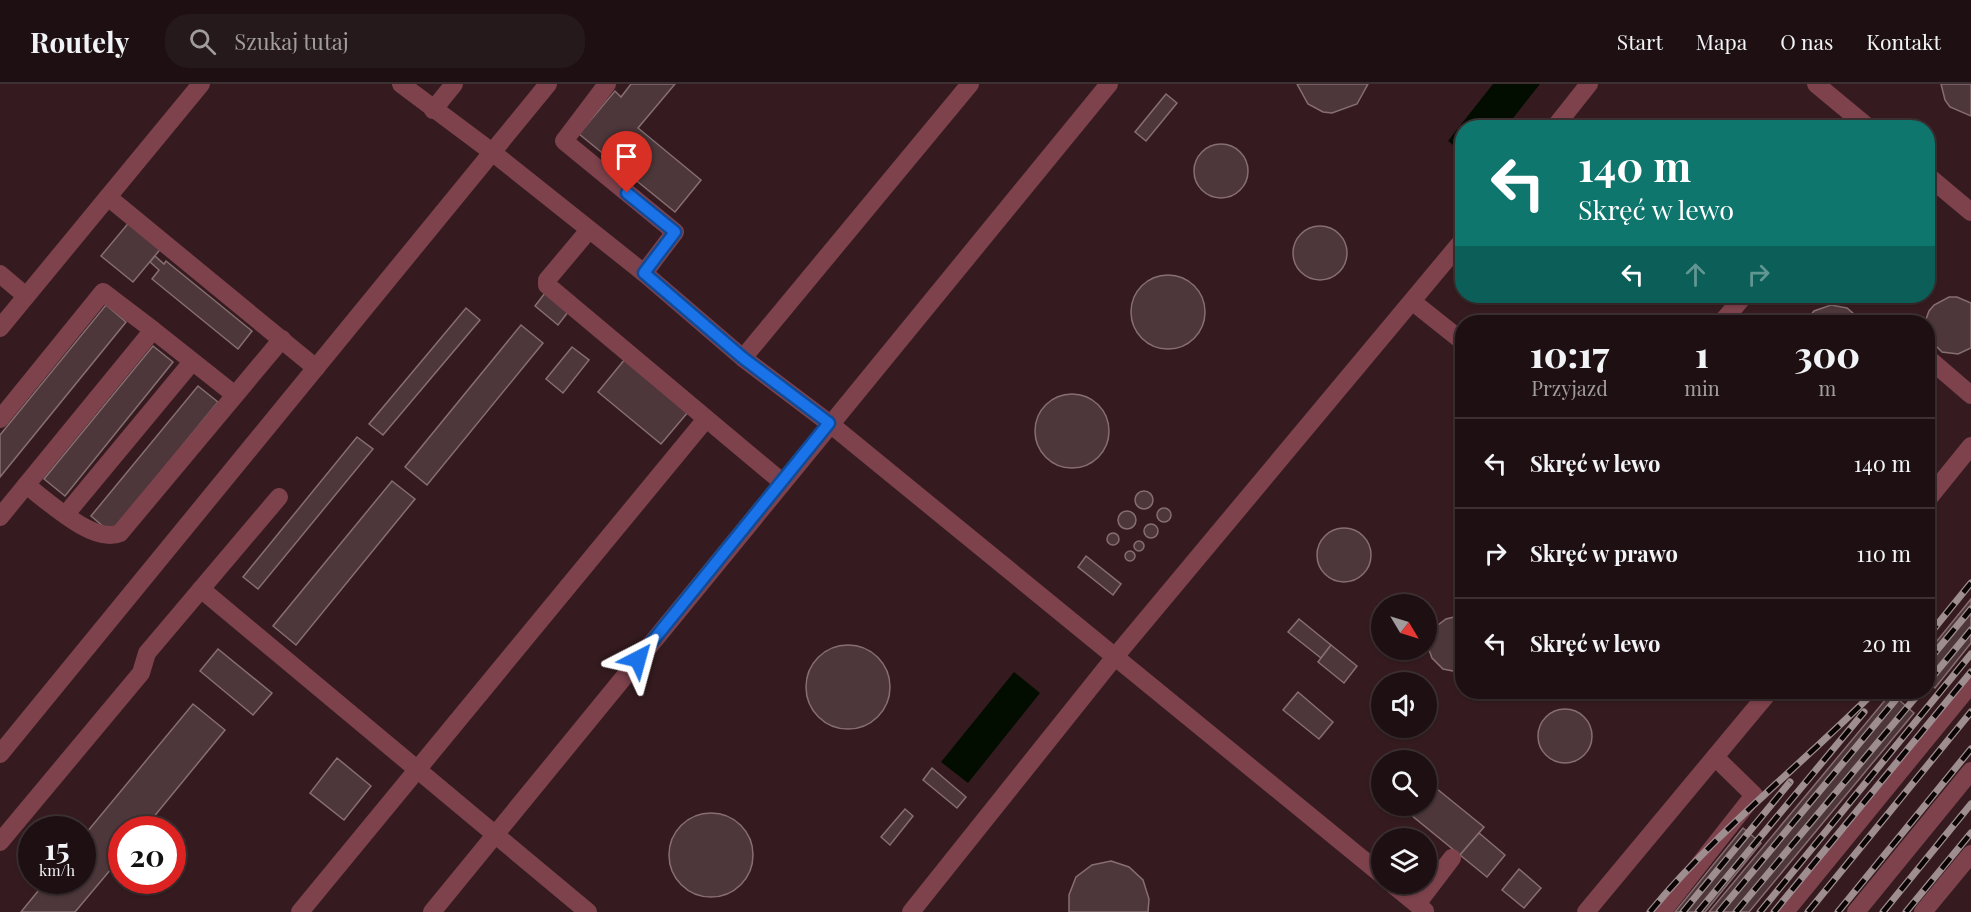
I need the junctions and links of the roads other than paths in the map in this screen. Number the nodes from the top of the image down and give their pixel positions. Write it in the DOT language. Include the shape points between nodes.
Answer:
graph roads {
  1 [pos="201,84"];
  2 [pos="401,84"];
  3 [pos="454,84"];
  4 [pos="548,84"];
  5 [pos="607,84"];
  6 [pos="970,84"];
  7 [pos="1109,84"];
  8 [pos="1589,84"];
  9 [pos="1816,84"];
  10 [pos="433,110"];
  11 [pos="1560,120"];
  12 [pos="1859,120"];
  13 [pos="492,152"];
  14 [pos="1935,181"];
  15 [pos="108,197"];
  16 [pos="1968,204"];
  17 [pos="589,230"];
  18 [pos="1455,250"];
  19 [pos="644,273"];
  20 [pos="0,274"];
  21 [pos="27,296"];
  22 [pos="1413,302"];
  23 [pos="1738,303"];
  24 [pos="1728,315"];
  25 [pos="0,328"];
  26 [pos="153,330"];
  27 [pos="1455,335"];
  28 [pos="282,339"];
  29 [pos="743,358"];
  30 [pos="192,362"];
  31 [pos="1935,364"];
  32 [pos="316,368"];
  33 [pos="235,395"];
  34 [pos="1971,395"];
  35 [pos="0,419"];
  36 [pos="706,419"];
  37 [pos="829,423"];
  38 [pos="1971,446"];
  39 [pos="782,482"];
  40 [pos="26,485"];
  41 [pos="1935,490"];
  42 [pos="279,497"];
  43 [pos="66,514"];
  44 [pos="0,517"];
  45 [pos="201,589"];
  46 [pos="1114,658"];
  47 [pos="1971,684"];
  48 [pos="1763,699"];
  49 [pos="0,754"];
  50 [pos="1715,757"];
  51 [pos="417,771"];
  52 [pos="1971,771"];
  53 [pos="494,836"];
  54 [pos="0,842"];
  55 [pos="1971,854"];
  56 [pos="1452,858"];
  57 [pos="1371,866"];
  58 [pos="1404,894"];
  59 [pos="1422,908"];
  60 [pos="300,912"];
  61 [pos="432,912"];
  62 [pos="588,912"];
  63 [pos="911,912"];
  64 [pos="1586,912"];
  65 [pos="1662,912"];
  66 [pos="1785,912"];
  67 [pos="1856,912"];
  68 [pos="1923,912"];
  1 -- 15 [label="lane"];
  2 -- 10 [label="lane"];
  3 -- 10 [label="lane"];
  4 -- 13 [label="lane"];
  5 -- 19 [label="lane" via="564,141 675,232"];
  6 -- 29 [label="lane"];
  7 -- 37 [label="lane"];
  8 -- 11 [label="lane"];
  9 -- 12 [label="lane"];
  10 -- 13 [label="lane"];
  13 -- 17 [label="lane"];
  13 -- 32 [label="lane"];
  14 -- 16 [label="lane"];
  15 -- 21 [label="lane"];
  15 -- 28 [label="lane"];
  17 -- 19 [label="lane"];
  17 -- 36 [label="lane" via="547,280 547,285"];
  18 -- 22 [label="lane"];
  19 -- 29 [label="lane"];
  20 -- 21 [label="lane"];
  21 -- 25 [label="lane"];
  22 -- 27 [label="lane"];
  22 -- 46 [label="lane"];
  23 -- 24 [label="lane"];
  26 -- 30 [label="lane"];
  26 -- 35 [label="lane" via="103,292"];
  26 -- 40 [label="lane"];
  28 -- 32 [label="lane"];
  28 -- 33 [label="lane"];
  29 -- 37 [label="lane"];
  30 -- 33 [label="lane"];
  30 -- 43 [label="lane"];
  31 -- 34 [label="lane"];
  32 -- 49 [label="lane"];
  33 -- 43 [label="lane" via="120,533 98,535"];
  36 -- 39 [label="lane"];
  36 -- 51 [label="lane"];
  37 -- 39 [label="lane"];
  37 -- 46 [label="lane"];
  38 -- 41 [label="lane"];
  39 -- 53 [label="lane"];
  40 -- 43 [label="lane"];
  40 -- 44 [label="lane"];
  42 -- 45 [label="lane"];
  45 -- 51 [label="lane"];
  45 -- 54 [label="lane" via="147,653 141,673"];
  46 -- 57 [label="lane"];
  46 -- 63 [label="lane"];
  47 -- 66 [label="lane"];
  48 -- 50 [label="lane"];
  50 -- 64 [label="lane"];
  50 -- 65 [label="lane" via="1754,795"];
  51 -- 53 [label="lane"];
  51 -- 60 [label="lane"];
  52 -- 67 [label="lane"];
  53 -- 61 [label="lane"];
  53 -- 62 [label="lane"];
  55 -- 68 [label="lane"];
  56 -- 59 [label="lane"];
  58 -- 59 [label="lane"];
}
